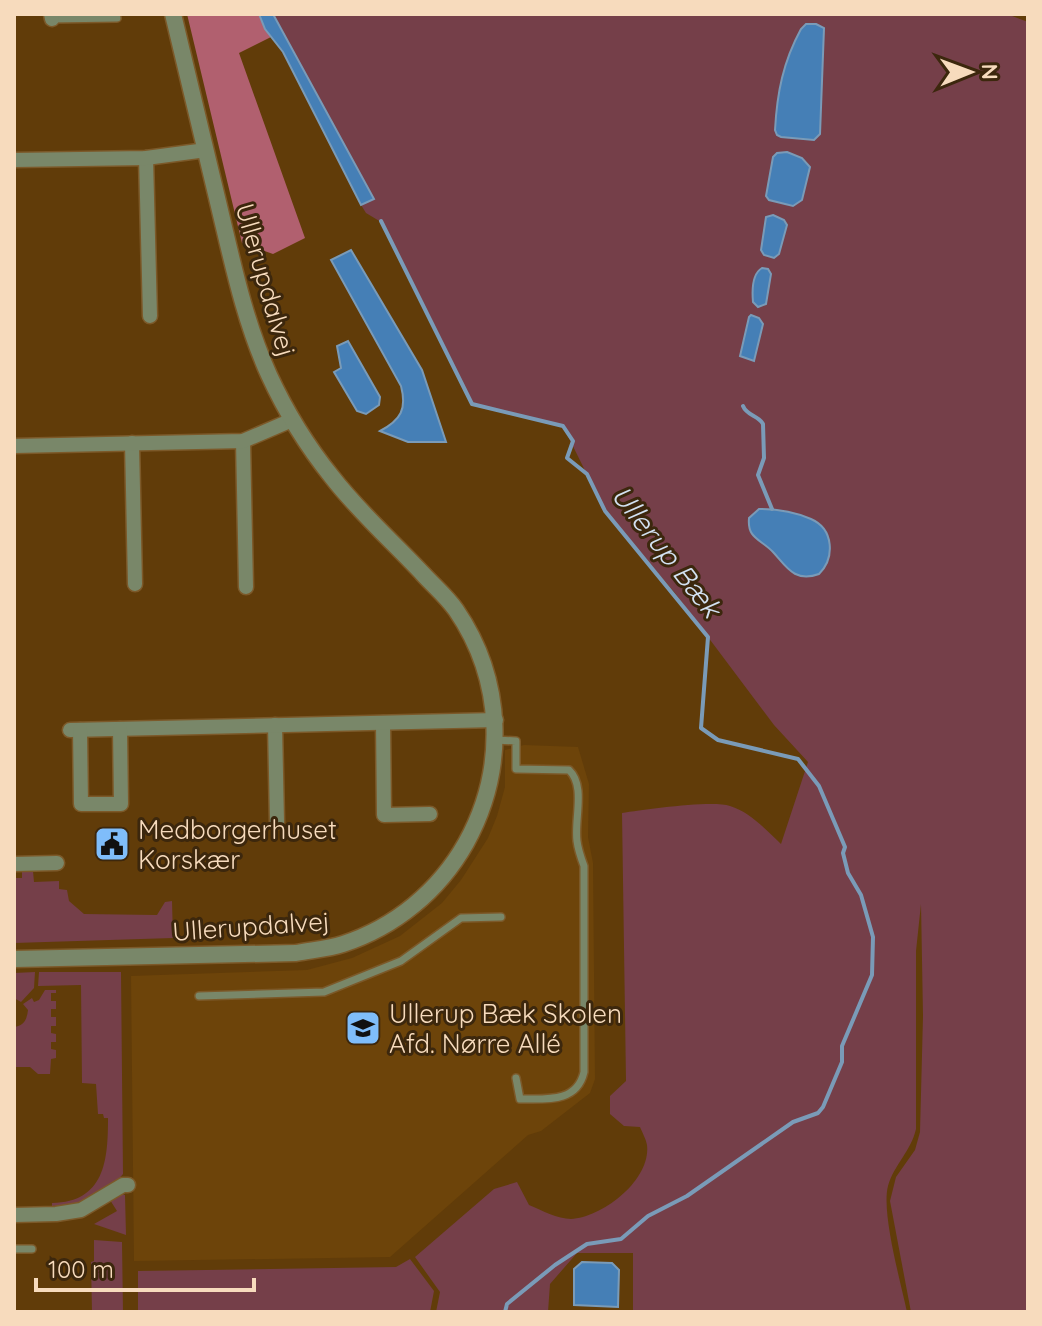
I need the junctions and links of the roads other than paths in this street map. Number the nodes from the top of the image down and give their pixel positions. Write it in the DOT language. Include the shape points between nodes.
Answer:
graph roads {
  1 [pos="173,14"];
  2 [pos="52,17"];
  3 [pos="117,18"];
  4 [pos="206,150"];
  5 [pos="146,158"];
  6 [pos="14,160"];
  7 [pos="150,316"];
  8 [pos="292,420"];
  9 [pos="243,441"];
  10 [pos="132,443"];
  11 [pos="14,446"];
  12 [pos="135,584"];
  13 [pos="246,587"];
  14 [pos="496,720"];
  15 [pos="383,723"];
  16 [pos="275,725"];
  17 [pos="120,729"];
  18 [pos="495,740"];
  19 [pos="430,814"];
  20 [pos="277,822"];
  21 [pos="57,863"];
  22 [pos="14,864"];
  23 [pos="501,917"];
  24 [pos="14,959"];
  25 [pos="199,996"];
  26 [pos="516,1078"];
  27 [pos="128,1185"];
  28 [pos="14,1215"];
  29 [pos="14,1249"];
  30 [pos="32,1249"];
  1 -- 4 [label="street, Ullerupdalvej"];
  2 -- 3 [label="lane"];
  4 -- 5 [label="street"];
  4 -- 8 [label="street, Ullerupdalvej" via="251,331"];
  5 -- 6 [label="street"];
  5 -- 7 [label="street"];
  8 -- 9 [label="street"];
  8 -- 14 [label="street, Ullerupdalvej" via="334,479 454,608 477,646"];
  9 -- 10 [label="street"];
  9 -- 13 [label="street"];
  10 -- 11 [label="street"];
  10 -- 12 [label="street"];
  14 -- 15 [label="street"];
  14 -- 18 [label="street, Ullerupdalvej"];
  15 -- 16 [label="street"];
  15 -- 19 [label="street" via="384,815"];
  16 -- 17 [label="street"];
  16 -- 20 [label="street"];
  17 -- 17 [label="street" via="75,730 81,804 121,804"];
  18 -- 24 [label="street, Ullerupdalvej" via="492,774 478,821 458,858 423,899 384,928 341,945 296,953"];
  18 -- 26 [label="lane" via="516,741 516,769 569,770 574,775 577,842 584,866 582,1083 557,1099 520,1099"];
  21 -- 22 [label="street"];
  23 -- 25 [label="lane" via="461,918 401,961 324,992"];
  27 -- 28 [label="street" via="81,1210"];
  29 -- 30 [label="lane"];
}
